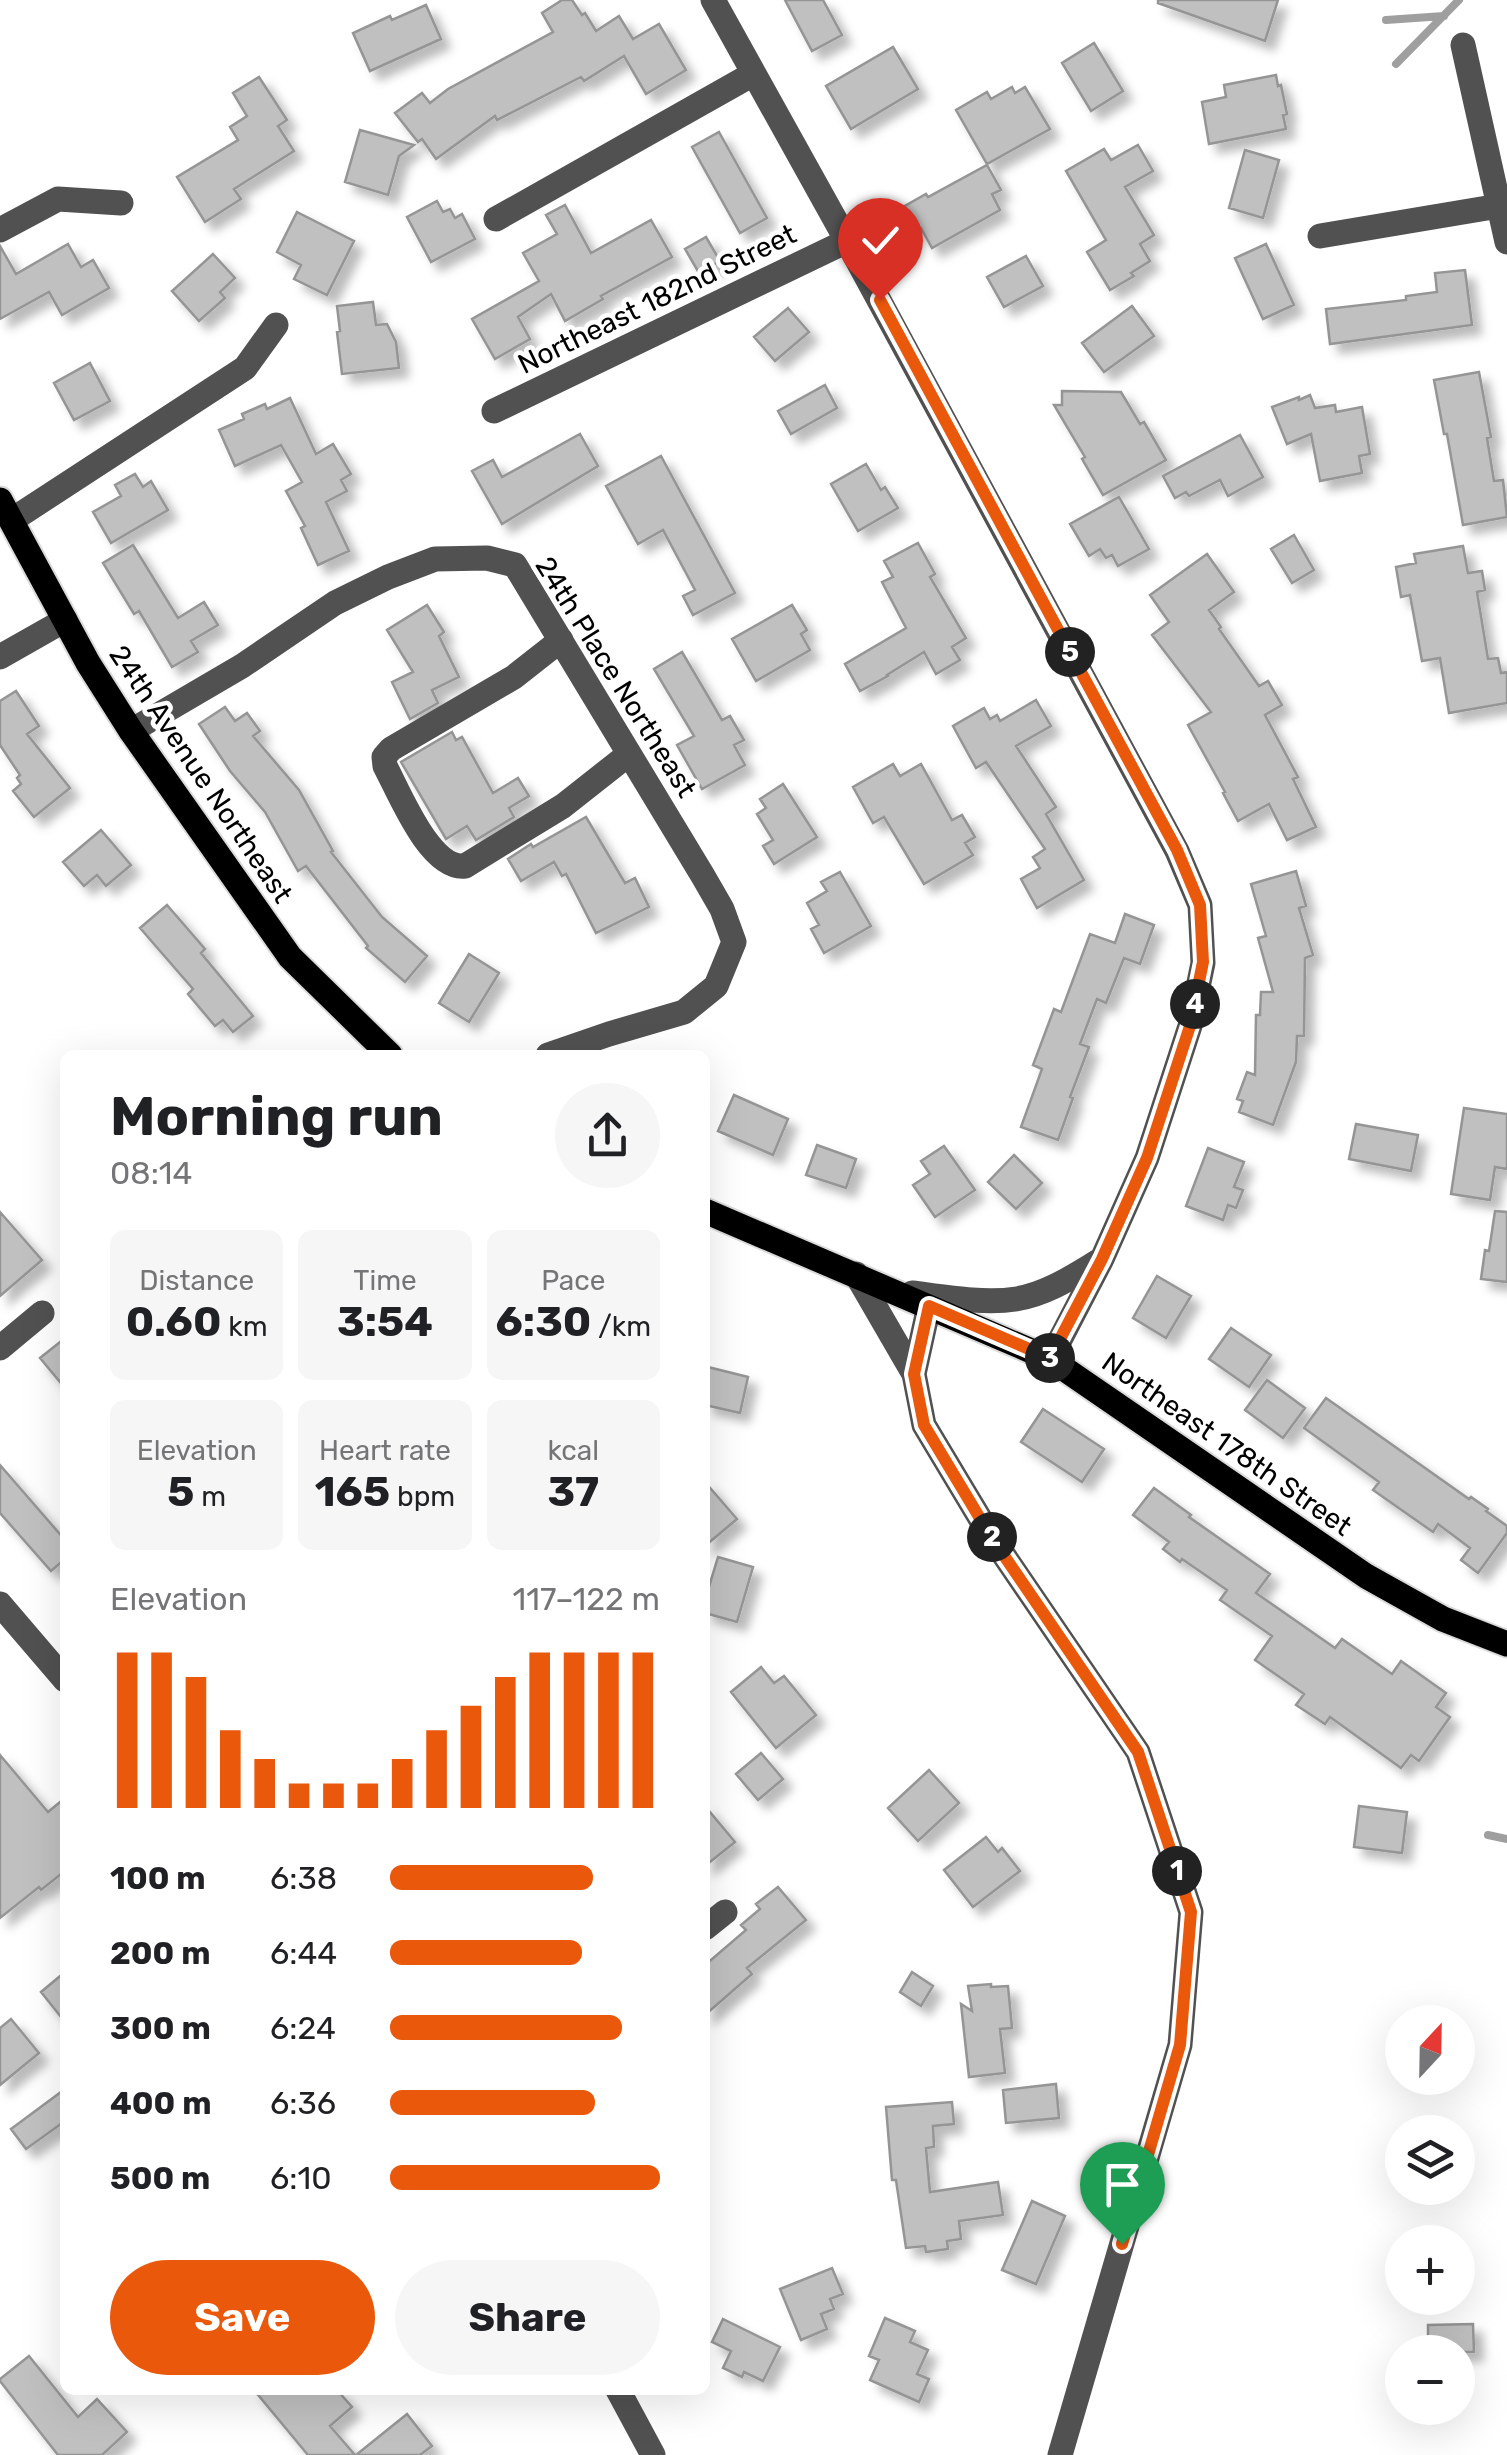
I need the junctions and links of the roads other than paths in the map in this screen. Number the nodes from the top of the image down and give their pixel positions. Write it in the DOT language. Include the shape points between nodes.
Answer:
graph roads {
  1 [pos="713,0"];
  2 [pos="1463,44"];
  3 [pos="753,74"];
  4 [pos="121,203"];
  5 [pos="1503,208"];
  6 [pos="496,219"];
  7 [pos="0,230"];
  8 [pos="1320,236"];
  9 [pos="847,241"];
  10 [pos="1507,242"];
  11 [pos="276,324"];
  12 [pos="494,411"];
  13 [pos="6,510"];
  14 [pos="65,620"];
  15 [pos="561,640"];
  16 [pos="0,657"];
  17 [pos="131,731"];
  18 [pos="630,754"];
  19 [pos="385,1050"];
  20 [pos="564,1050"];
  21 [pos="710,1213"];
  22 [pos="1102,1259"];
  23 [pos="856,1274"];
  24 [pos="896,1291"];
  25 [pos="929,1306"];
  26 [pos="42,1312"];
  27 [pos="0,1348"];
  28 [pos="1050,1358"];
  29 [pos="914,1374"];
  30 [pos="0,1604"];
  31 [pos="1507,1644"];
  32 [pos="60,1674"];
  33 [pos="621,2395"];
  34 [pos="653,2455"];
  35 [pos="1060,2455"];
  1 -- 3 [label="street"];
  2 -- 5 [label="street"];
  3 -- 6 [label="street"];
  3 -- 9 [label="street"];
  4 -- 7 [label="street" via="58,199"];
  5 -- 8 [label="street"];
  5 -- 10 [label="street"];
  9 -- 12 [label="street, Northeast 182nd Street"];
  9 -- 22 [label="street" via="1177,850 1200,905 1203,962 1190,1026 1147,1158"];
  11 -- 13 [label="street" via="245,368"];
  13 -- 14 [label="main road, 24th Avenue Northeast"];
  14 -- 16 [label="street"];
  14 -- 17 [label="main road, 24th Avenue Northeast"];
  15 -- 17 [label="street, 24th Place Northeast" via="515,565 435,559 335,603"];
  15 -- 18 [label="street, 24th Place Northeast"];
  15 -- 18 [label="street" via="384,757 430,848 447,864 466,866"];
  17 -- 19 [label="main road, 24th Avenue Northeast" via="290,957"];
  18 -- 20 [label="street, 24th Place Northeast" via="722,909 734,942 716,986 684,1012"];
  21 -- 23 [label="main road"];
  22 -- 24 [label="street" via="1056,1286 1014,1299"];
  22 -- 28 [label="street"];
  23 -- 24 [label="main road, Northeast 178th Street"];
  23 -- 29 [label="street"];
  24 -- 25 [label="main road, Northeast 178th Street"];
  25 -- 28 [label="main road, Northeast 178th Street"];
  25 -- 29 [label="street"];
  26 -- 27 [label="street"];
  28 -- 31 [label="main road, Northeast 178th Street" via="1366,1576 1443,1619"];
  29 -- 35 [label="street" via="924,1425 990,1535 1138,1752 1191,1912 1180,2045"];
  30 -- 32 [label="street"];
  33 -- 34 [label="street"];
}
